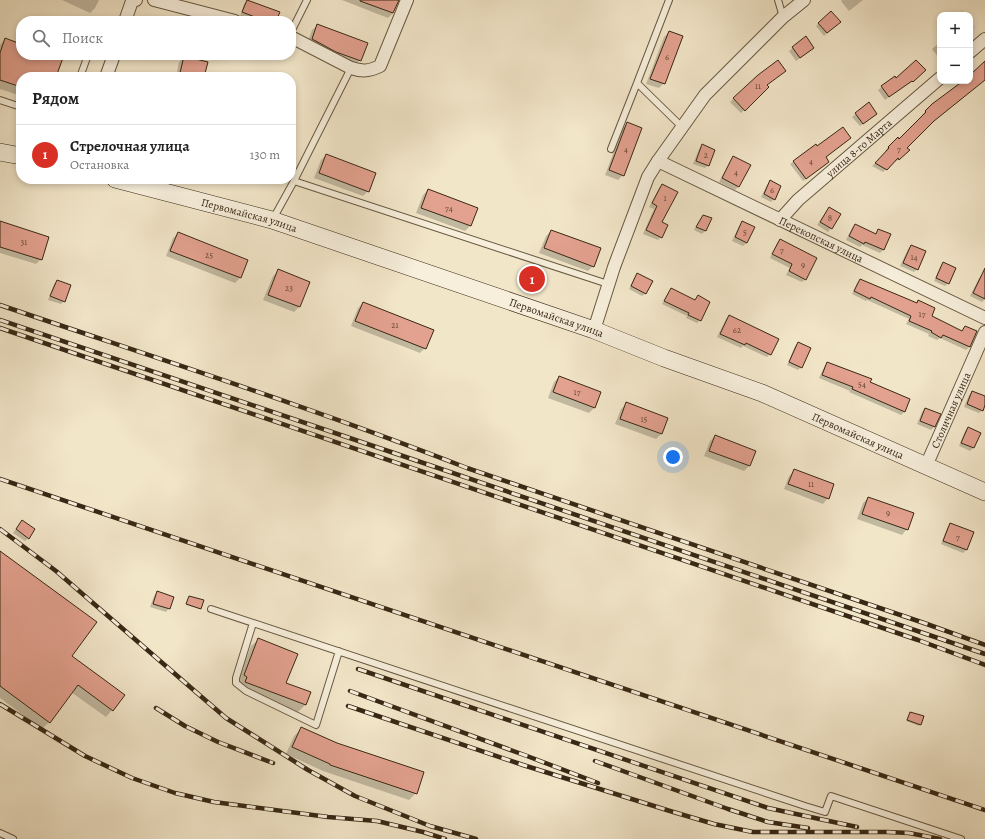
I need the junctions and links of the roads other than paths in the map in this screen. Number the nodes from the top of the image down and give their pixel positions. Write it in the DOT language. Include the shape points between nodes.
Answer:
graph roads {
  1 [pos="136,0"];
  2 [pos="154,0"];
  3 [pos="307,0"];
  4 [pos="407,0"];
  5 [pos="669,0"];
  6 [pos="778,0"];
  7 [pos="804,0"];
  8 [pos="127,16"];
  9 [pos="216,16"];
  10 [pos="783,17"];
  11 [pos="296,22"];
  12 [pos="985,39"];
  13 [pos="296,40"];
  14 [pos="973,49"];
  15 [pos="86,60"];
  16 [pos="112,60"];
  17 [pos="351,68"];
  18 [pos="82,72"];
  19 [pos="108,72"];
  20 [pos="937,81"];
  21 [pos="637,83"];
  22 [pos="0,100"];
  23 [pos="16,105"];
  24 [pos="682,127"];
  25 [pos="611,149"];
  26 [pos="0,152"];
  27 [pos="16,155"];
  28 [pos="658,160"];
  29 [pos="296,177"];
  30 [pos="296,182"];
  31 [pos="134,184"];
  32 [pos="292,184"];
  33 [pos="272,220"];
  34 [pos="780,220"];
  35 [pos="608,284"];
  36 [pos="985,318"];
  37 [pos="594,330"];
  38 [pos="985,332"];
  39 [pos="926,466"];
  40 [pos="985,492"];
  41 [pos="211,609"];
  42 [pos="253,623"];
  43 [pos="339,651"];
  44 [pos="0,833"];
  45 [pos="12,839"];
  46 [pos="961,839"];
  1 -- 8 [label="street" via="132,1"];
  2 -- 9 [label="street"];
  3 -- 11 [label="lane"];
  4 -- 17 [label="street" via="380,66 361,71"];
  5 -- 21 [label="lane"];
  6 -- 10 [label="lane"];
  7 -- 10 [label="street"];
  10 -- 24 [label="street" via="705,95"];
  12 -- 14 [label="street"];
  13 -- 17 [label="street"];
  15 -- 18 [label="lane"];
  16 -- 19 [label="street"];
  17 -- 29 [label="lane"];
  20 -- 34 [label="street, улица 8-го Марта" via="798,200"];
  21 -- 24 [label="lane"];
  21 -- 25 [label="lane"];
  22 -- 23 [label="lane"];
  24 -- 28 [label="street"];
  26 -- 27 [label="main road"];
  28 -- 34 [label="street, Перекопская улица"];
  28 -- 35 [label="street" via="648,177"];
  30 -- 35 [label="lane"];
  31 -- 33 [label="main road, Первомайская улица"];
  32 -- 33 [label="lane"];
  33 -- 37 [label="main road, Первомайская улица"];
  34 -- 36 [label="street, Перекопская улица"];
  35 -- 37 [label="street"];
  37 -- 39 [label="main road, Первомайская улица" via="762,393"];
  38 -- 39 [label="street, Столичная улица"];
  39 -- 40 [label="main road, Первомайская улица"];
  41 -- 42 [label="lane"];
  42 -- 43 [label="lane"];
  42 -- 43 [label="lane" via="236,683 246,691 316,725"];
  43 -- 46 [label="lane" via="805,806 825,812 831,796"];
  44 -- 45 [label="lane"];
}
